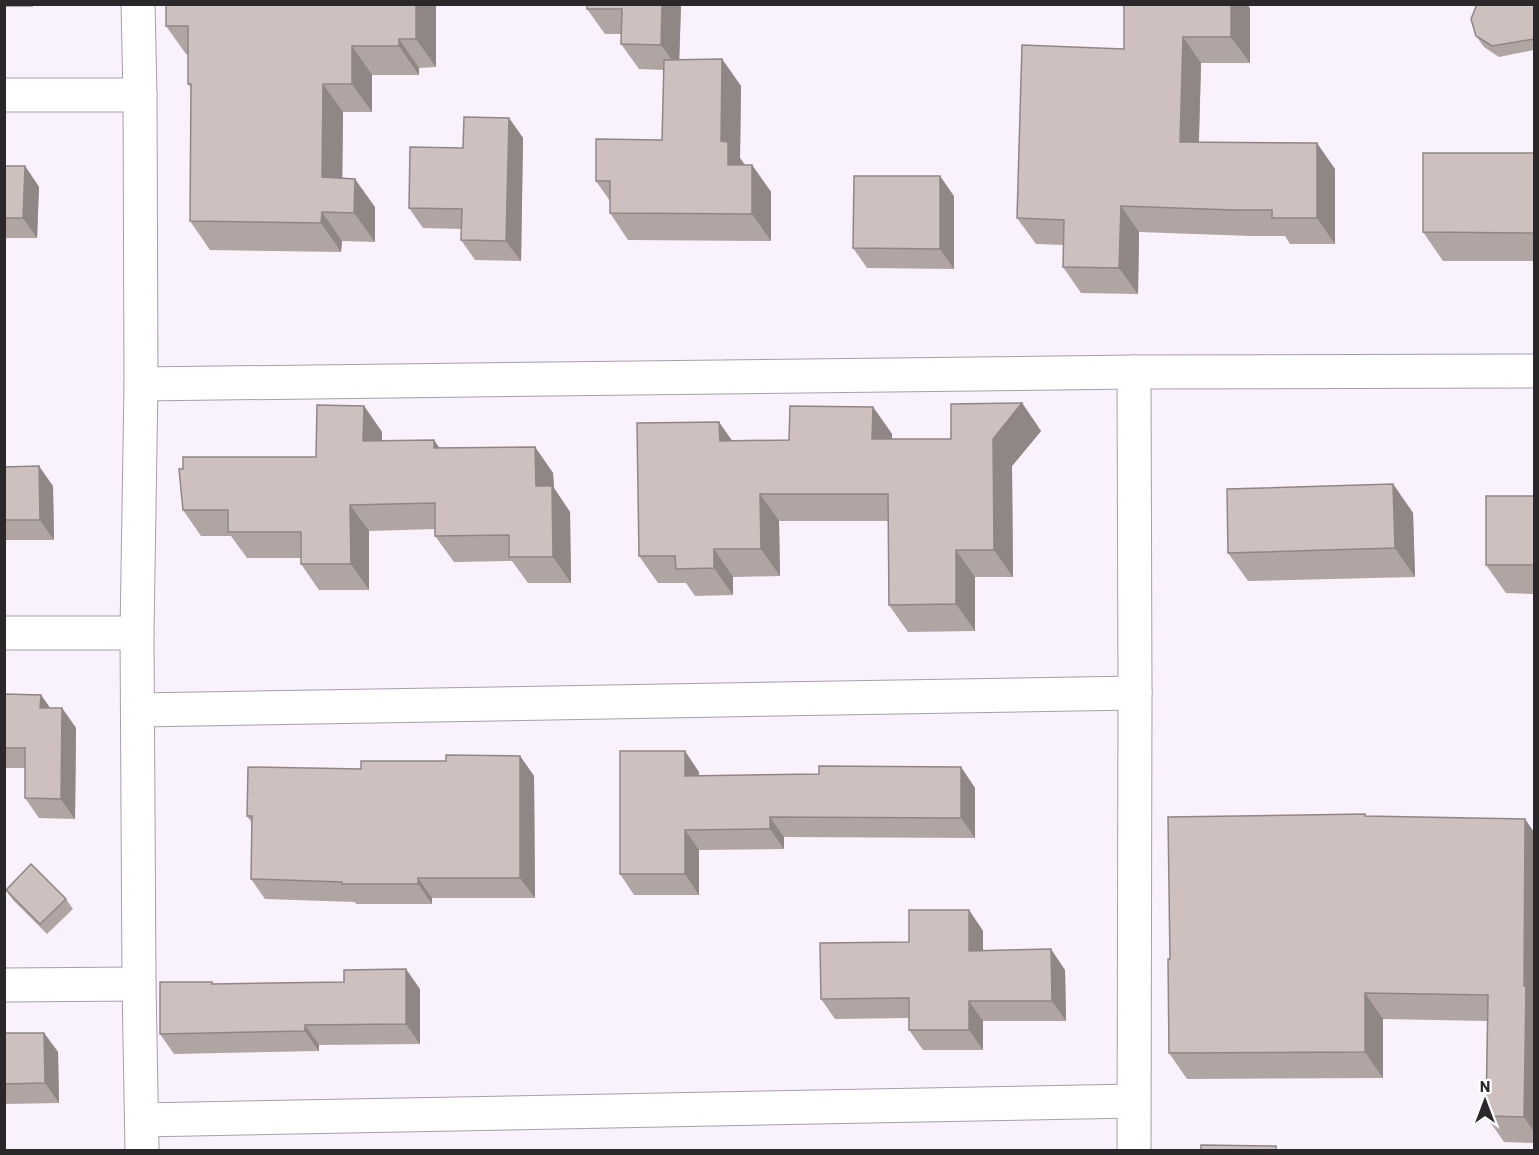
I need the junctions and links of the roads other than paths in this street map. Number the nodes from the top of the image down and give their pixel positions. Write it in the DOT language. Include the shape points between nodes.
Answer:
graph roads {
  1 [pos="138,4"];
  2 [pos="4,95"];
  3 [pos="140,95"];
  4 [pos="1534,370"];
  5 [pos="1134,372"];
  6 [pos="141,384"];
  7 [pos="4,633"];
  8 [pos="137,633"];
  9 [pos="1135,693"];
  10 [pos="138,710"];
  11 [pos="139,984"];
  12 [pos="4,985"];
  13 [pos="1133,1101"];
  14 [pos="142,1135"];
  15 [pos="1134,1150"];
  1 -- 3 [label="street"];
  2 -- 3 [label="street"];
  3 -- 6 [label="street"];
  4 -- 5 [label="street"];
  5 -- 6 [label="street"];
  5 -- 9 [label="street"];
  6 -- 8 [label="street"];
  7 -- 8 [label="street"];
  8 -- 10 [label="street"];
  9 -- 10 [label="street"];
  9 -- 13 [label="street"];
  10 -- 11 [label="street"];
  11 -- 12 [label="street"];
  11 -- 14 [label="street"];
  13 -- 14 [label="street"];
  13 -- 15 [label="street"];
}
